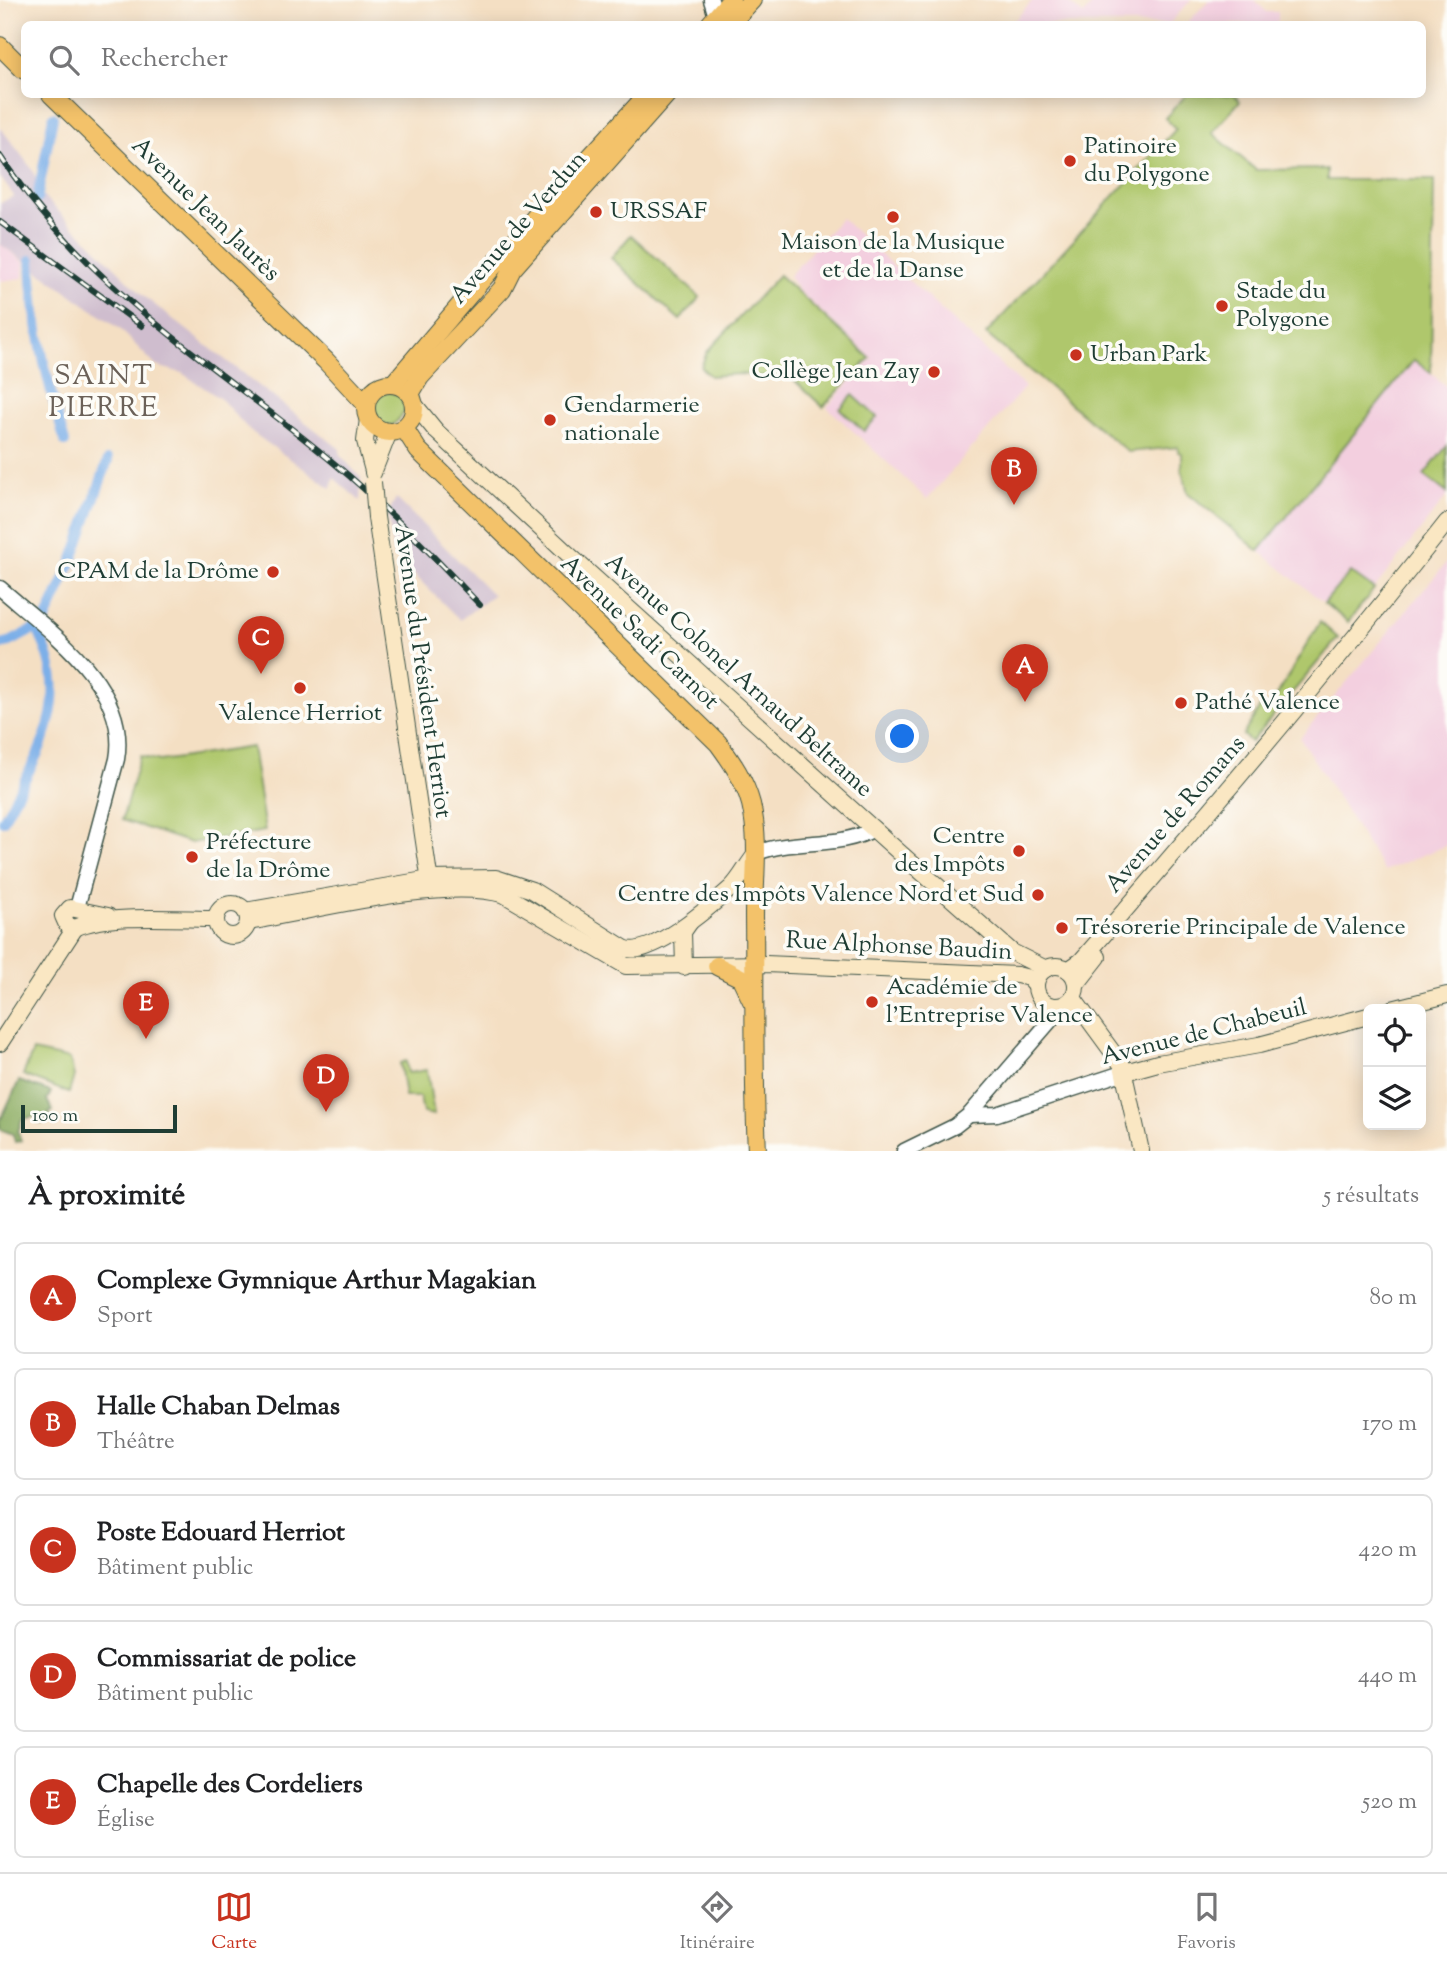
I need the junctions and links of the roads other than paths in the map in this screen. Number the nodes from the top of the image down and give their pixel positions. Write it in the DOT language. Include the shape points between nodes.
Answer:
graph roads {
  1 [pos="731,0"];
  2 [pos="752,0"];
  3 [pos="717,18"];
  4 [pos="0,46"];
  5 [pos="21,66"];
  6 [pos="55,98"];
  7 [pos="644,98"];
  8 [pos="663,98"];
  9 [pos="326,360"];
  10 [pos="385,386"];
  11 [pos="412,399"];
  12 [pos="367,412"];
  13 [pos="396,430"];
  14 [pos="436,431"];
  15 [pos="373,477"];
  16 [pos="1447,522"];
  17 [pos="1447,539"];
  18 [pos="0,588"];
  19 [pos="874,829"];
  20 [pos="757,853"];
  21 [pos="430,885"];
  22 [pos="731,887"];
  23 [pos="754,913"];
  24 [pos="246,916"];
  25 [pos="694,917"];
  26 [pos="76,919"];
  27 [pos="218,924"];
  28 [pos="1012,952"];
  29 [pos="755,964"];
  30 [pos="717,966"];
  31 [pos="684,967"];
  32 [pos="1046,969"];
  33 [pos="1068,970"];
  34 [pos="1017,975"];
  35 [pos="1036,986"];
  36 [pos="1447,995"];
  37 [pos="1072,1000"];
  38 [pos="1412,1004"];
  39 [pos="755,1015"];
  40 [pos="1363,1017"];
  41 [pos="0,1043"];
  42 [pos="1125,1072"];
  43 [pos="969,1115"];
  44 [pos="757,1151"];
  45 [pos="904,1151"];
  46 [pos="1141,1151"];
  1 -- 3 [label="main road"];
  2 -- 3 [label="main road"];
  4 -- 5 [label="main road"];
  6 -- 9 [label="main road, Avenue Jean Jaurès"];
  7 -- 10 [label="main road, Avenue de Verdun"];
  8 -- 11 [label="main road, Avenue de Verdun" via="512,270 502,289 420,377"];
  9 -- 10 [label="main road, Avenue Jean Jaurès" via="356,380"];
  9 -- 12 [label="main road, Avenue Jean Jaurès"];
  10 -- 11 [label="main road"];
  10 -- 12 [label="main road"];
  11 -- 13 [label="main road" via="412,417"];
  11 -- 14 [label="main road, Avenue Colonel Arnaud Beltrame"];
  12 -- 13 [label="main road" via="377,429"];
  12 -- 15 [label="main road, Avenue du Président Herriot" via="365,441"];
  13 -- 14 [label="main road" via="420,427"];
  13 -- 15 [label="main road, Avenue du Président Herriot"];
  13 -- 20 [label="main road, Avenue Sadi Carnot" via="718,743 733,762 750,800"];
  14 -- 19 [label="main road, Avenue Colonel Arnaud Beltrame"];
  15 -- 21 [label="main road, Avenue du Président Herriot, bridge"];
  16 -- 33 [label="main road, Avenue de Romans" via="1179,848 1081,961"];
  17 -- 37 [label="main road, Avenue de Romans"];
  18 -- 26 [label="street" via="86,666 109,701 120,734"];
  19 -- 20 [label="street" via="859,837"];
  19 -- 28 [label="main road, Avenue Colonel Arnaud Beltrame"];
  20 -- 22 [label="main road"];
  20 -- 23 [label="main road, Avenue Sadi Carnot"];
  21 -- 24 [label="main road"];
  21 -- 25 [label="main road" via="508,880 634,951 649,947"];
  21 -- 31 [label="main road, Rue Alphonse Baudin" via="487,889 505,895 618,964"];
  22 -- 23 [label="main road" via="746,892"];
  22 -- 25 [label="main road"];
  23 -- 29 [label="main road, Avenue Sadi Carnot"];
  24 -- 27 [label="main road" via="237,905 228,905 220,910"];
  24 -- 27 [label="main road" via="244,930 236,936 225,935"];
  25 -- 31 [label="main road" via="683,932"];
  26 -- 27 [label="main road"];
  26 -- 41 [label="main road"];
  28 -- 32 [label="main road, Avenue Colonel Arnaud Beltrame"];
  28 -- 34 [label="main road"];
  29 -- 30 [label="main road, Rue Alphonse Baudin"];
  29 -- 34 [label="main road, Rue Alphonse Baudin"];
  29 -- 39 [label="main road, Avenue Sadi Carnot"];
  30 -- 31 [label="main road, Rue Alphonse Baudin"];
  30 -- 39 [label="main road, Avenue Sadi Carnot" via="741,978"];
  32 -- 33 [label="main road" via="1058,966"];
  32 -- 35 [label="main road"];
  33 -- 37 [label="main road"];
  34 -- 35 [label="main road, Rue Alphonse Baudin"];
  35 -- 37 [label="main road" via="1047,1004"];
  36 -- 38 [label="main road"];
  37 -- 42 [label="main road"];
  37 -- 43 [label="street, Avenue de Romans"];
  39 -- 44 [label="main road, Avenue Sadi Carnot"];
  40 -- 42 [label="main road, Avenue de Chabeuil" via="1259,1045"];
  42 -- 43 [label="street, Avenue de Chabeuil" via="1007,1112"];
  42 -- 46 [label="main road"];
  43 -- 45 [label="street"];
}
